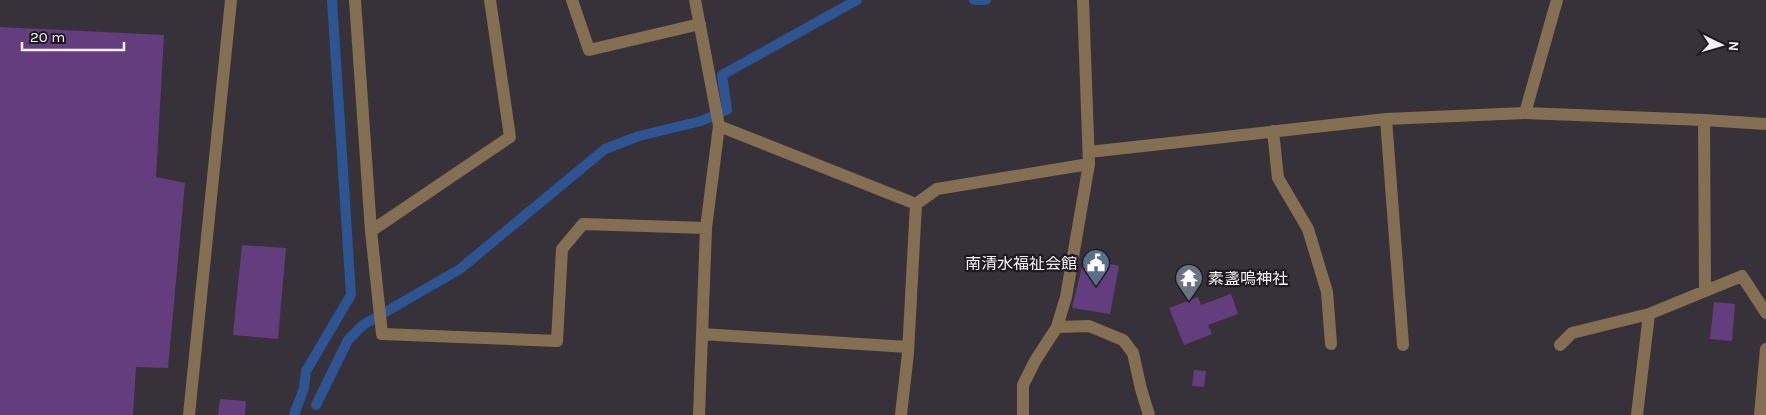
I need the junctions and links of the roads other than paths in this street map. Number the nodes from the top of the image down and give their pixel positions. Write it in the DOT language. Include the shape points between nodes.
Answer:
graph roads {
  1 [pos="231,0"];
  2 [pos="355,0"];
  3 [pos="490,0"];
  4 [pos="572,0"];
  5 [pos="695,0"];
  6 [pos="1083,0"];
  7 [pos="1557,0"];
  8 [pos="700,24"];
  9 [pos="1524,112"];
  10 [pos="1386,119"];
  11 [pos="1704,120"];
  12 [pos="1766,124"];
  13 [pos="719,126"];
  14 [pos="1273,131"];
  15 [pos="1089,158"];
  16 [pos="916,204"];
  17 [pos="706,228"];
  18 [pos="371,231"];
  19 [pos="1705,291"];
  20 [pos="1766,312"];
  21 [pos="1648,314"];
  22 [pos="1057,327"];
  23 [pos="702,334"];
  24 [pos="1331,344"];
  25 [pos="1403,345"];
  26 [pos="1560,345"];
  27 [pos="908,347"];
  28 [pos="1766,348"];
  29 [pos="189,415"];
  30 [pos="699,415"];
  31 [pos="901,415"];
  32 [pos="1022,415"];
  33 [pos="1149,415"];
  34 [pos="1637,415"];
  35 [pos="1760,415"];
  1 -- 29 [label="street"];
  2 -- 18 [label="street"];
  3 -- 18 [label="street" via="510,137"];
  4 -- 8 [label="street" via="589,50"];
  5 -- 8 [label="street"];
  6 -- 15 [label="street"];
  7 -- 9 [label="street"];
  8 -- 13 [label="street"];
  9 -- 10 [label="street"];
  9 -- 11 [label="street"];
  10 -- 14 [label="street"];
  10 -- 25 [label="street"];
  11 -- 12 [label="street"];
  11 -- 19 [label="street"];
  13 -- 16 [label="street"];
  13 -- 17 [label="street"];
  14 -- 15 [label="street"];
  14 -- 24 [label="street" via="1278,178 1308,229 1327,292"];
  15 -- 16 [label="street" via="936,189"];
  15 -- 22 [label="street" via="1066,297"];
  16 -- 27 [label="street"];
  17 -- 18 [label="street" via="583,224 562,249 557,341 382,334"];
  17 -- 23 [label="street"];
  19 -- 20 [label="street" via="1742,276"];
  19 -- 21 [label="street"];
  21 -- 26 [label="street" via="1572,332"];
  21 -- 34 [label="street"];
  22 -- 32 [label="street" via="1023,385"];
  22 -- 33 [label="street" via="1089,326 1123,340 1134,353"];
  23 -- 27 [label="street"];
  23 -- 30 [label="street"];
  27 -- 31 [label="street"];
  28 -- 35 [label="street"];
}
